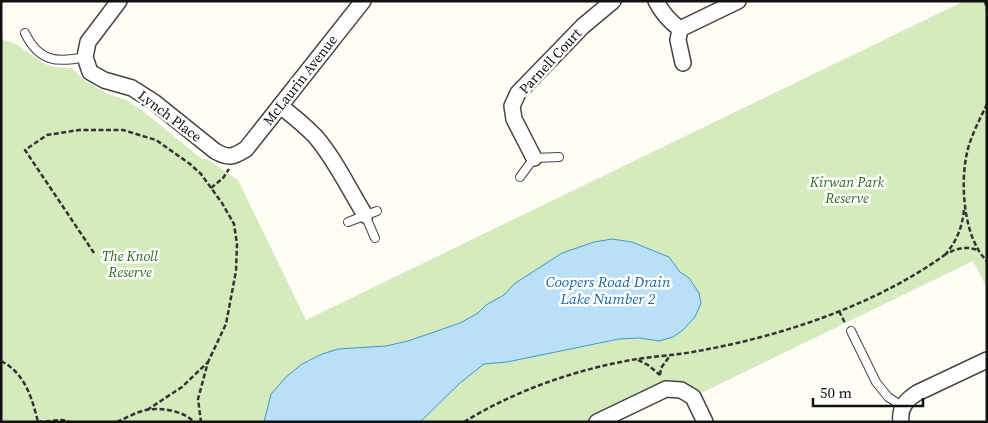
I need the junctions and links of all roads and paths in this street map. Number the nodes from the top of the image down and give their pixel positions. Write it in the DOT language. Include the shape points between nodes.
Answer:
graph roads {
  1 [pos="119,1"];
  2 [pos="363,1"];
  3 [pos="613,1"];
  4 [pos="656,1"];
  5 [pos="738,1"];
  6 [pos="985,1"];
  7 [pos="987,10"];
  8 [pos="680,29"];
  9 [pos="25,33"];
  10 [pos="85,57"];
  11 [pos="683,63"];
  12 [pos="987,104"];
  13 [pos="280,106"];
  14 [pos="234,156"];
  15 [pos="558,157"];
  16 [pos="534,158"];
  17 [pos="520,177"];
  18 [pos="211,188"];
  19 [pos="964,209"];
  20 [pos="371,213"];
  21 [pos="348,222"];
  22 [pos="375,238"];
  23 [pos="978,250"];
  24 [pos="94,253"];
  25 [pos="946,254"];
  26 [pos="987,262"];
  27 [pos="851,331"];
  28 [pos="670,356"];
  29 [pos="637,360"];
  30 [pos="987,360"];
  31 [pos="1,361"];
  32 [pos="208,362"];
  33 [pos="902,406"];
  34 [pos="147,410"];
  35 [pos="38,422"];
  36 [pos="70,422"];
  37 [pos="117,422"];
  38 [pos="194,422"];
  39 [pos="201,422"];
  40 [pos="464,422"];
  41 [pos="597,422"];
  42 [pos="705,422"];
  43 [pos="901,422"];
  1 -- 10 [label="street" via="88,42"];
  2 -- 13 [label="street, McLaurin Avenue"];
  3 -- 16 [label="street, Parnell Court" via="583,26 518,93 512,106 514,119"];
  4 -- 8 [label="street" via="662,13"];
  5 -- 8 [label="street"];
  6 -- 7 [label="path"];
  8 -- 11 [label="street" via="678,40"];
  9 -- 10 [label="lane" via="30,43 53,60"];
  10 -- 14 [label="street, Lynch Place" via="90,72 132,88 215,151 224,156"];
  12 -- 19 [label="path" via="966,158"];
  13 -- 14 [label="street, McLaurin Avenue" via="246,148"];
  13 -- 20 [label="street" via="316,138"];
  14 -- 18 [label="path" via="227,173"];
  15 -- 16 [label="lane"];
  16 -- 17 [label="lane"];
  18 -- 24 [label="path" via="190,164 156,140 123,130 79,130 47,135 25,150"];
  18 -- 32 [label="path" via="234,224 237,244 236,271 226,324"];
  19 -- 23 [label="path"];
  19 -- 25 [label="path" via="958,236"];
  20 -- 21 [label="lane"];
  20 -- 22 [label="lane"];
  23 -- 25 [label="path" via="957,248"];
  23 -- 26 [label="path"];
  25 -- 28 [label="path" via="926,268 839,311 746,341"];
  27 -- 33 [label="lane" via="876,382 888,397"];
  28 -- 29 [label="path"];
  28 -- 29 [label="path" via="664,362 660,375"];
  29 -- 40 [label="path" via="580,372 544,384 508,398"];
  30 -- 33 [label="street" via="917,393"];
  31 -- 35 [label="path" via="28,388"];
  32 -- 34 [label="path" via="182,387"];
  32 -- 39 [label="path" via="198,398"];
  33 -- 43 [label="street"];
  34 -- 37 [label="path"];
  34 -- 38 [label="path" via="176,412"];
  35 -- 36 [label="path"];
  41 -- 42 [label="street" via="666,389 681,390 693,396"];
}
